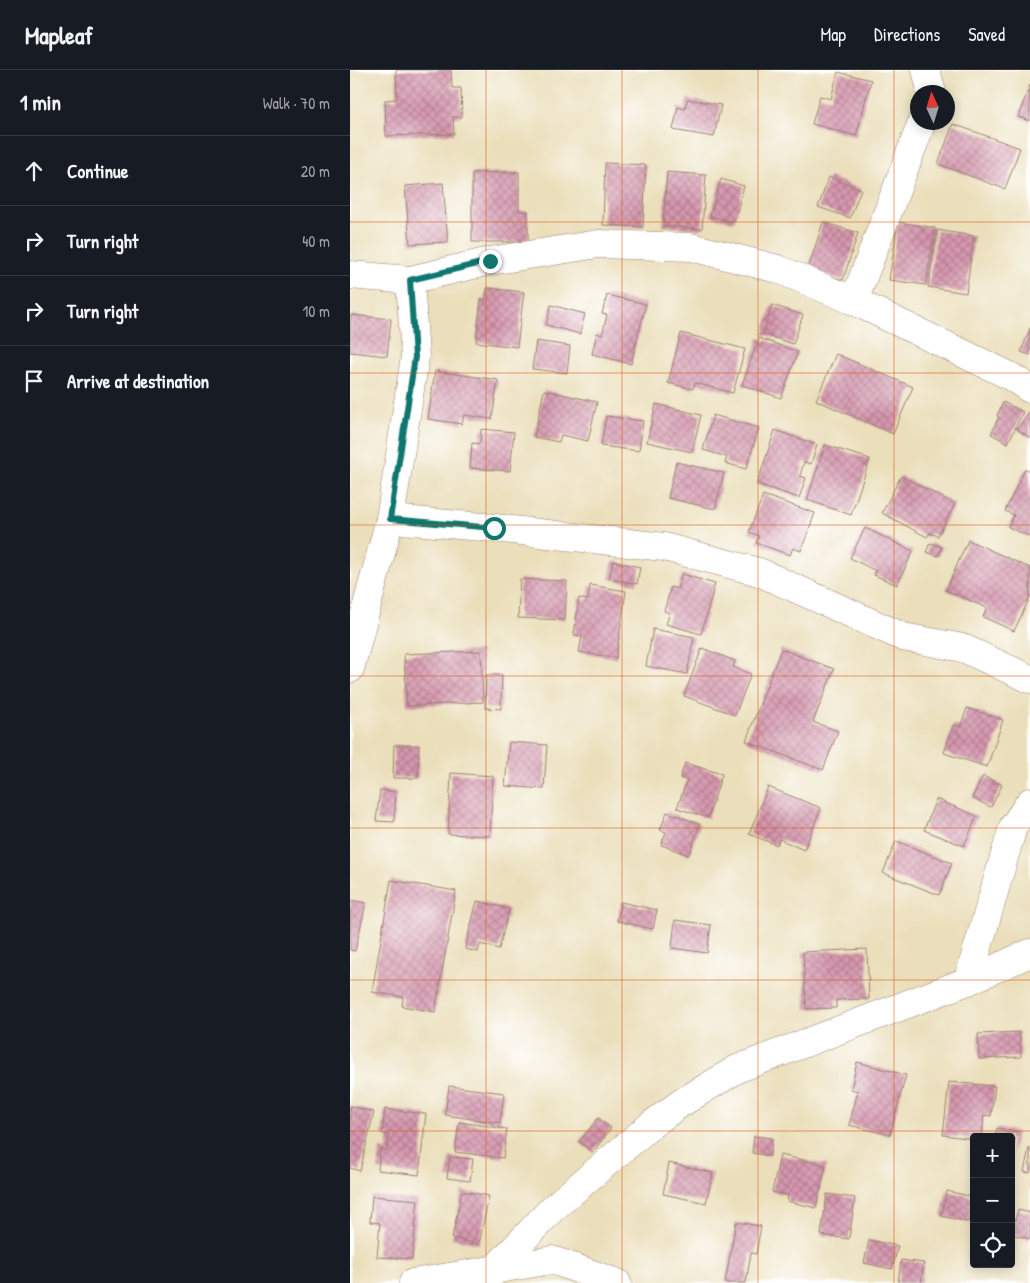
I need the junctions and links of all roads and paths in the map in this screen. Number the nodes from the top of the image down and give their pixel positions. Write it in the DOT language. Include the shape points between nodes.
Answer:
graph roads {
  1 [pos="926,70"];
  2 [pos="930,85"];
  3 [pos="919,130"];
  4 [pos="350,275"];
  5 [pos="410,280"];
  6 [pos="854,301"];
  7 [pos="1030,389"];
  8 [pos="390,519"];
  9 [pos="360,593"];
  10 [pos="350,670"];
  11 [pos="1030,679"];
  12 [pos="1030,802"];
  13 [pos="1026,962"];
  14 [pos="968,981"];
  15 [pos="489,1277"];
  16 [pos="413,1283"];
  17 [pos="617,1283"];
  1 -- 2 [label="street"];
  3 -- 6 [label="street"];
  4 -- 5 [label="street"];
  5 -- 6 [label="street" via="490,261 598,244 691,247 778,268"];
  5 -- 8 [label="street" via="415,357"];
  6 -- 7 [label="street" via="1010,376"];
  8 -- 9 [label="street"];
  8 -- 11 [label="street" via="664,547 759,572 903,637 963,648"];
  9 -- 10 [label="street"];
  12 -- 14 [label="street" via="1013,827"];
  13 -- 14 [label="street"];
  14 -- 15 [label="street" via="737,1069 681,1103 552,1209"];
  15 -- 16 [label="street"];
  15 -- 17 [label="street" via="552,1260"];
}
